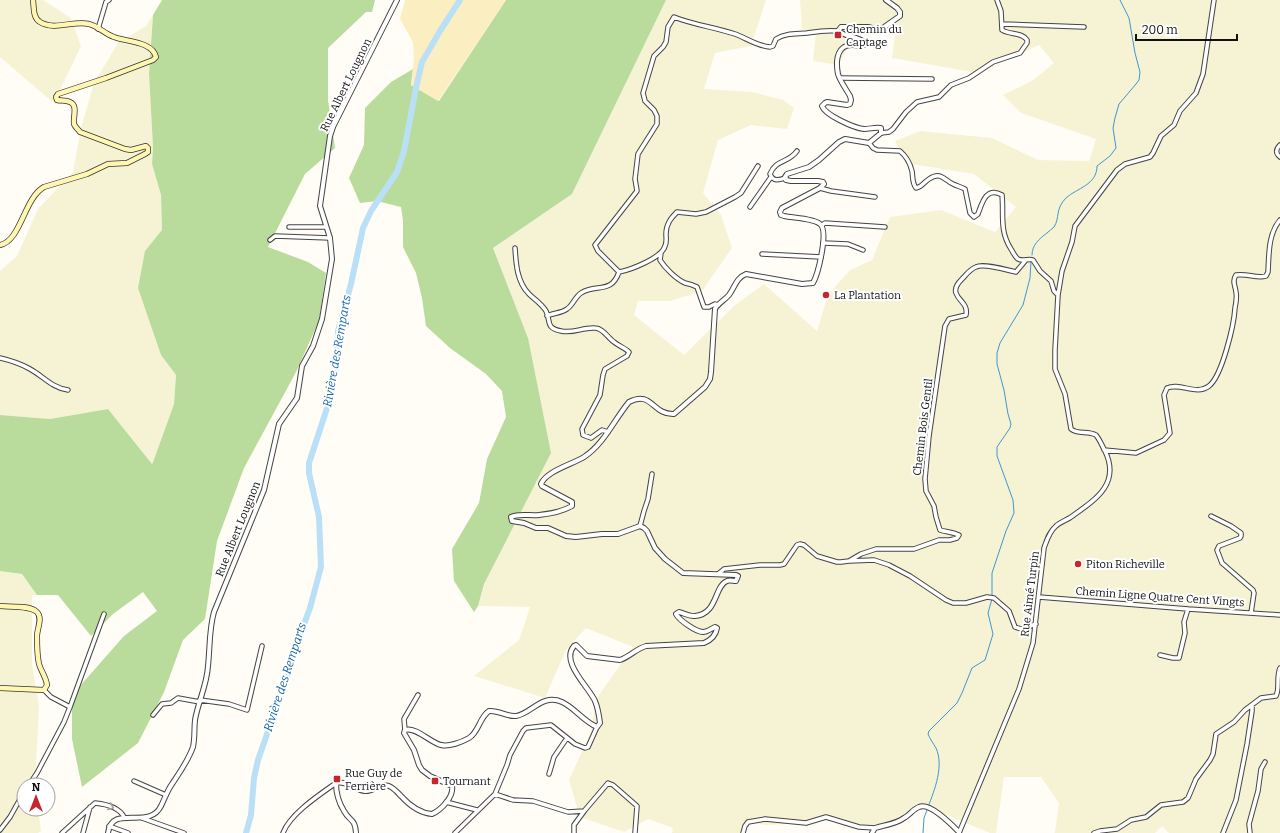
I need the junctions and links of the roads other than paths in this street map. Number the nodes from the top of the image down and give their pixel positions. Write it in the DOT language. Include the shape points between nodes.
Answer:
graph roads {
  1 [pos="33,0"];
  2 [pos="397,0"];
  3 [pos="886,0"];
  4 [pos="997,0"];
  5 [pos="1214,0"];
  6 [pos="107,1"];
  7 [pos="1002,24"];
  8 [pos="1084,27"];
  9 [pos="98,29"];
  10 [pos="838,31"];
  11 [pos="840,78"];
  12 [pos="932,79"];
  13 [pos="881,134"];
  14 [pos="869,143"];
  15 [pos="1280,145"];
  16 [pos="797,151"];
  17 [pos="1280,157"];
  18 [pos="758,166"];
  19 [pos="770,177"];
  20 [pos="786,178"];
  21 [pos="820,188"];
  22 [pos="875,197"];
  23 [pos="750,207"];
  24 [pos="1280,220"];
  25 [pos="822,225"];
  26 [pos="289,227"];
  27 [pos="326,227"];
  28 [pos="885,227"];
  29 [pos="330,238"];
  30 [pos="270,240"];
  31 [pos="823,243"];
  32 [pos="0,245"];
  33 [pos="515,248"];
  34 [pos="862,250"];
  35 [pos="662,252"];
  36 [pos="762,254"];
  37 [pos="821,257"];
  38 [pos="1026,260"];
  39 [pos="619,272"];
  40 [pos="1058,295"];
  41 [pos="718,305"];
  42 [pos="547,316"];
  43 [pos="0,358"];
  44 [pos="68,390"];
  45 [pos="608,432"];
  46 [pos="1104,450"];
  47 [pos="652,474"];
  48 [pos="1211,516"];
  49 [pos="640,526"];
  50 [pos="849,561"];
  51 [pos="718,574"];
  52 [pos="1039,597"];
  53 [pos="0,606"];
  54 [pos="1188,609"];
  55 [pos="1251,613"];
  56 [pos="104,614"];
  57 [pos="1280,615"];
  58 [pos="1036,624"];
  59 [pos="262,646"];
  60 [pos="1160,655"];
  61 [pos="1280,668"];
  62 [pos="0,688"];
  63 [pos="44,690"];
  64 [pos="418,695"];
  65 [pos="200,701"];
  66 [pos="1252,705"];
  67 [pos="70,707"];
  68 [pos="153,715"];
  69 [pos="597,727"];
  70 [pos="405,730"];
  71 [pos="567,738"];
  72 [pos="1265,762"];
  73 [pos="549,774"];
  74 [pos="34,777"];
  75 [pos="134,780"];
  76 [pos="336,783"];
  77 [pos="495,794"];
  78 [pos="166,795"];
  79 [pos="446,802"];
  80 [pos="16,807"];
  81 [pos="90,807"];
  82 [pos="477,810"];
  83 [pos="585,810"];
  84 [pos="124,817"];
  85 [pos="142,818"];
  86 [pos="109,826"];
  87 [pos="875,828"];
  88 [pos="0,830"];
  89 [pos="62,833"];
  90 [pos="83,833"];
  91 [pos="108,833"];
  92 [pos="128,833"];
  93 [pos="184,833"];
  94 [pos="283,833"];
  95 [pos="356,833"];
  96 [pos="455,833"];
  97 [pos="574,833"];
  98 [pos="635,833"];
  99 [pos="743,833"];
  100 [pos="872,833"];
  101 [pos="959,833"];
  102 [pos="1094,833"];
  103 [pos="1223,833"];
  104 [pos="1250,833"];
  1 -- 9 [label="main road" via="36,18 40,22 53,25 90,24"];
  2 -- 27 [label="street, Rue Albert Lougnon" via="330,136 320,206"];
  3 -- 10 [label="street" via="897,8 900,16 885,28 880,30 868,27 841,27"];
  4 -- 7 [label="street"];
  5 -- 40 [label="street, Rue Aimé Turpin" via="1202,74 1196,93 1180,111 1174,125 1161,136 1150,157 1120,167 1080,218 1075,226 1062,271"];
  6 -- 9 [label="street"];
  7 -- 8 [label="street"];
  7 -- 13 [label="street" via="1002,30 1025,36 1027,43 1020,52 993,62 952,85 939,97 917,102 893,129"];
  9 -- 32 [label="main road" via="114,37 150,48 156,57 117,75 58,94 57,100 73,104 74,123 80,132 125,149 146,146 148,152 127,163 108,164 87,174 38,190 14,234 8,242"];
  10 -- 11 [label="street" via="862,41 864,45 852,44 840,49"];
  10 -- 39 [label="street" via="787,34 776,39 773,46 766,47 736,34 691,24 674,17 668,27 666,42 654,56 643,93 657,116 657,124 638,154 635,179 637,191 595,245"];
  11 -- 12 [label="street"];
  11 -- 13 [label="street" via="850,96 850,104 847,106 827,102 823,104 824,110 859,128 880,128"];
  13 -- 14 [label="street"];
  14 -- 20 [label="street" via="845,140 809,167 787,174"];
  14 -- 38 [label="street" via="877,150 900,151 910,165 916,188 937,176 965,189 971,216 978,214 984,199 990,193 1000,193 1007,243 1016,257"];
  15 -- 17 [label="street" via="1276,150"];
  16 -- 19 [label="street" via="775,166"];
  18 -- 35 [label="street" via="741,193 735,197 706,212 677,212 666,227 666,244"];
  19 -- 20 [label="street" via="776,180"];
  19 -- 23 [label="street"];
  20 -- 21 [label="street" via="794,182 820,181 824,185"];
  21 -- 22 [label="street"];
  21 -- 25 [label="street" via="782,208 780,212 784,216 815,221"];
  24 -- 46 [label="street" via="1270,242 1266,276 1242,274 1234,278 1235,308 1229,344 1210,386 1198,390 1167,388 1164,395 1170,433 1164,440 1136,452"];
  25 -- 28 [label="street" via="825,223"];
  25 -- 31 [label="street"];
  26 -- 27 [label="street"];
  27 -- 29 [label="street, Rue Albert Lougnon"];
  29 -- 30 [label="street" via="275,236"];
  29 -- 65 [label="street, Rue Albert Lougnon" via="332,259 322,319 313,346 302,366 297,398 279,424 264,490 214,612 208,668"];
  31 -- 34 [label="street" via="848,244"];
  31 -- 37 [label="street"];
  33 -- 42 [label="street" via="516,267 521,282 525,290 546,311"];
  35 -- 39 [label="street" via="649,261"];
  35 -- 41 [label="street" via="662,263 681,280 697,287 704,307"];
  36 -- 37 [label="street"];
  37 -- 41 [label="street" via="813,283 802,284 746,274 741,276 728,296"];
  38 -- 40 [label="street" via="1033,260 1040,272 1052,281 1054,291"];
  38 -- 50 [label="street, Chemin Bois Gentil" via="1016,272 980,265 974,267 955,289 967,310 966,315 949,319 945,326 925,479 926,491 934,506 940,530 953,532 958,535 957,538 939,540 914,549 876,549"];
  39 -- 42 [label="street" via="612,284 584,292 566,310"];
  40 -- 46 [label="street, Rue Aimé Turpin" via="1055,369 1065,394 1070,426 1075,432 1096,435"];
  41 -- 45 [label="street" via="710,379 705,387 674,414 662,412 648,400 635,399 626,405"];
  42 -- 45 [label="street" via="549,325 561,331 598,328 629,352 627,356 605,368 600,395 582,429 583,435 591,438 602,430"];
  43 -- 44 [label="street" via="29,369 51,384"];
  45 -- 49 [label="street" via="586,455 542,480 542,486 572,502 572,506 541,515 512,516 510,520 576,537 618,534"];
  46 -- 52 [label="street, Rue Aimé Turpin" via="1110,463 1107,484 1102,492 1051,532 1044,548"];
  47 -- 49 [label="street"];
  48 -- 55 [label="street" via="1241,533 1240,538 1219,546 1217,550 1222,562 1253,590"];
  49 -- 51 [label="street" via="647,531 655,548 679,571 690,574"];
  50 -- 51 [label="street" via="837,562 817,556 800,544 784,564 724,569"];
  50 -- 58 [label="street" via="874,560 890,565 953,603 992,597 1008,611 1015,627 1021,629"];
  51 -- 69 [label="street" via="736,575 738,579 722,585 713,605 705,613 695,616 679,612 676,614 682,621 702,632 716,626 717,631 709,641 646,646 638,648 620,660 587,656 576,645 571,649 571,660 598,709 600,723"];
  52 -- 54 [label="street, Chemin Ligne Quatre Cent Vingts"];
  52 -- 58 [label="street, Rue Aimé Turpin"];
  53 -- 63 [label="main road" via="29,608 38,614 38,652 47,685"];
  54 -- 55 [label="street, Chemin Ligne Quatre Cent Vingts"];
  54 -- 60 [label="street" via="1179,658"];
  55 -- 57 [label="street, Chemin Ligne Quatre Cent Vingts"];
  56 -- 67 [label="street"];
  58 -- 101 [label="street, Rue Aimé Turpin" via="1019,689"];
  59 -- 65 [label="street" via="247,710 229,704"];
  61 -- 66 [label="street" via="1276,696 1261,698"];
  62 -- 63 [label="main road"];
  63 -- 67 [label="street" via="50,697"];
  64 -- 70 [label="street" via="404,719"];
  65 -- 68 [label="street" via="178,698 171,703 162,704"];
  65 -- 78 [label="street, Rue Albert Lougnon" via="190,754"];
  66 -- 102 [label="street" via="1216,734 1213,754 1196,779 1188,798 1183,802 1161,805 1146,817 1131,820 1117,829"];
  66 -- 103 [label="street" via="1236,800"];
  67 -- 74 [label="street"];
  69 -- 70 [label="street" via="556,700 539,703 515,716 489,711 476,731 457,743 444,745 412,729"];
  69 -- 71 [label="street" via="588,747 582,747"];
  70 -- 79 [label="street" via="404,733 422,770 452,786 452,792"];
  71 -- 73 [label="street" via="554,757"];
  71 -- 77 [label="street" via="551,725 523,730"];
  72 -- 104 [label="street" via="1261,769"];
  75 -- 78 [label="street"];
  76 -- 79 [label="street" via="367,791 390,786 409,805 428,814 436,812"];
  76 -- 94 [label="street" via="295,816 285,826"];
  76 -- 95 [label="street" via="344,812 356,825"];
  77 -- 82 [label="street"];
  77 -- 83 [label="street" via="513,800 533,801 568,812"];
  78 -- 85 [label="street, Rue Albert Lougnon" via="158,811"];
  79 -- 82 [label="street"];
  80 -- 88 [label="street"];
  81 -- 84 [label="street, one-way" via="95,803 104,804 120,811"];
  81 -- 89 [label="street"];
  81 -- 90 [label="street"];
  82 -- 96 [label="street"];
  83 -- 97 [label="street" via="574,825"];
  83 -- 98 [label="street" via="608,783 613,785 637,806"];
  84 -- 85 [label="street"];
  84 -- 86 [label="street"];
  85 -- 93 [label="street"];
  86 -- 91 [label="street"];
  86 -- 92 [label="street"];
  87 -- 99 [label="street" via="859,827 826,817 806,823 765,819 748,822"];
  87 -- 100 [label="street"];
  87 -- 101 [label="street" via="905,818 920,806 925,806 950,822"];
}
